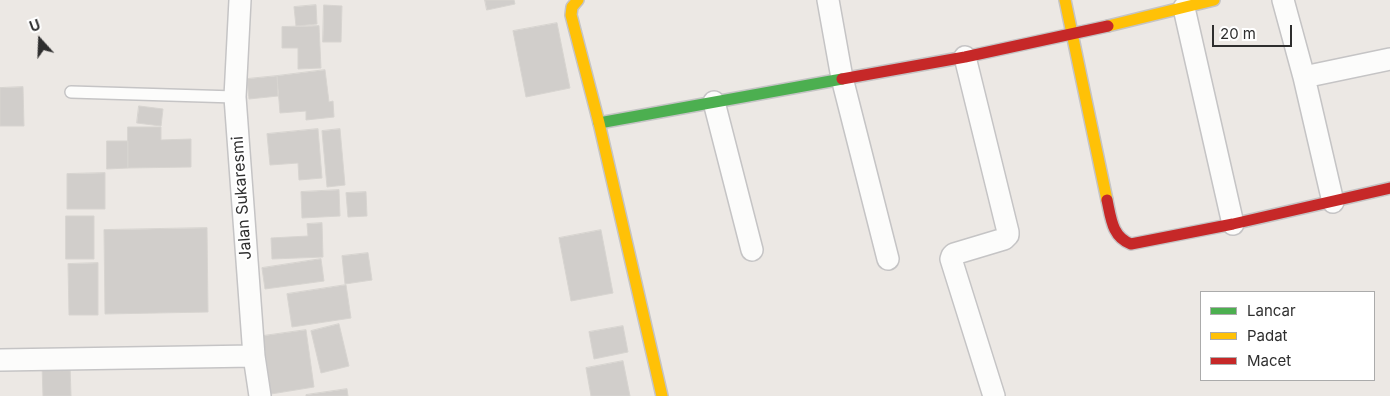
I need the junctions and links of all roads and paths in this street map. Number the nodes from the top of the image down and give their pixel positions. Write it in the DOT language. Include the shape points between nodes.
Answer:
graph roads {
  1 [pos="240,0"];
  2 [pos="578,0"];
  3 [pos="828,0"];
  4 [pos="1065,0"];
  5 [pos="1214,0"];
  6 [pos="1283,0"];
  7 [pos="1184,8"];
  8 [pos="1073,35"];
  9 [pos="965,57"];
  10 [pos="1390,59"];
  11 [pos="1304,77"];
  12 [pos="842,78"];
  13 [pos="71,92"];
  14 [pos="234,97"];
  15 [pos="714,102"];
  16 [pos="598,123"];
  17 [pos="1390,188"];
  18 [pos="1333,202"];
  19 [pos="1233,224"];
  20 [pos="752,250"];
  21 [pos="888,259"];
  22 [pos="254,356"];
  23 [pos="0,360"];
  24 [pos="260,396"];
  25 [pos="662,396"];
  26 [pos="994,396"];
  1 -- 14 [label="street, Jalan Sukaresmi"];
  2 -- 16 [label="street" via="571,15"];
  3 -- 12 [label="street"];
  4 -- 8 [label="street"];
  5 -- 7 [label="street"];
  6 -- 11 [label="street"];
  7 -- 8 [label="street"];
  7 -- 19 [label="street"];
  8 -- 9 [label="street"];
  8 -- 19 [label="street" via="1113,227 1118,237 1131,244"];
  9 -- 12 [label="street"];
  9 -- 26 [label="street" via="1008,235 954,254 951,258"];
  10 -- 11 [label="street"];
  11 -- 18 [label="street"];
  12 -- 15 [label="street"];
  12 -- 21 [label="street"];
  13 -- 14 [label="lane"];
  14 -- 22 [label="street, Jalan Sukaresmi"];
  15 -- 16 [label="street"];
  15 -- 20 [label="street"];
  16 -- 25 [label="street"];
  17 -- 18 [label="street"];
  18 -- 19 [label="street"];
  22 -- 23 [label="street"];
  22 -- 24 [label="street, Jalan Sukaresmi"];
}
